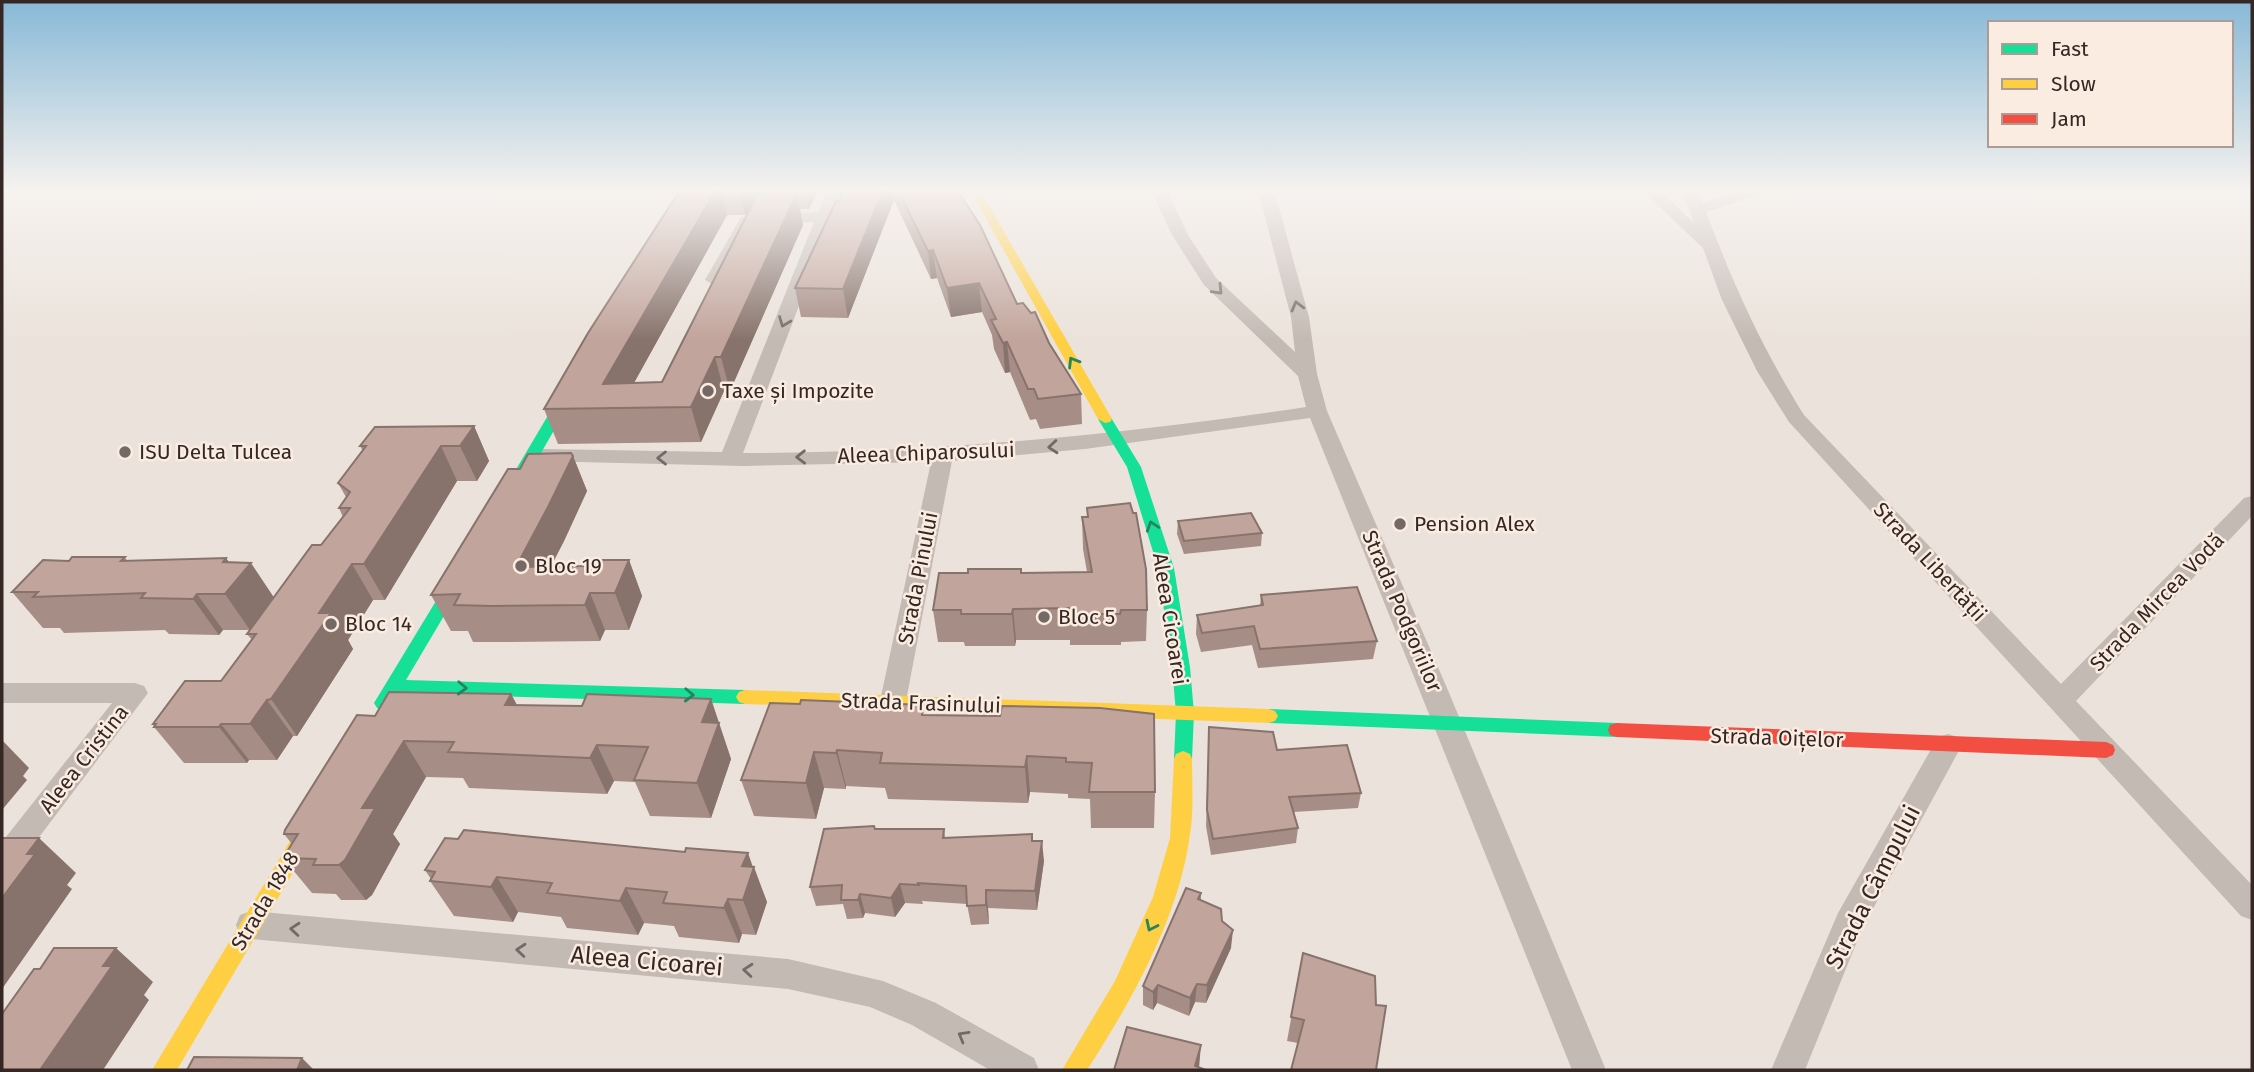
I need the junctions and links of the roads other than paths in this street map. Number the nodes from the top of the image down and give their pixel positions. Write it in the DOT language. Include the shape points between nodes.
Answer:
graph roads {
  1 [pos="736,240"];
  2 [pos="816,240"];
  3 [pos="1002,240"];
  4 [pos="1184,240"];
  5 [pos="1279,240"];
  6 [pos="1703,240"];
  7 [pos="1709,240"];
  8 [pos="1712,248"];
  9 [pos="706,298"];
  10 [pos="580,374"];
  11 [pos="1307,374"];
  12 [pos="1317,411"];
  13 [pos="1121,441"];
  14 [pos="532,456"];
  15 [pos="943,456"];
  16 [pos="730,458"];
  17 [pos="505,501"];
  18 [pos="2252,503"];
  19 [pos="469,561"];
  20 [pos="393,686"];
  21 [pos="2,693"];
  22 [pos="893,701"];
  23 [pos="2060,701"];
  24 [pos="1185,713"];
  25 [pos="373,719"];
  26 [pos="1449,724"];
  27 [pos="1948,745"];
  28 [pos="2106,750"];
  29 [pos="319,810"];
  30 [pos="2,864"];
  31 [pos="2252,906"];
  32 [pos="251,925"];
  33 [pos="164,1070"];
  34 [pos="1022,1070"];
  35 [pos="1074,1070"];
  36 [pos="1589,1070"];
  37 [pos="1788,1070"];
  1 -- 9 [label="street"];
  2 -- 16 [label="street, one-way"];
  13 -- 3 [label="street, Aleea Cicoarei, one-way"];
  4 -- 11 [label="street, one-way" via="1210,281"];
  11 -- 5 [label="street, Strada Podgoriilor, one-way" via="1300,317"];
  6 -- 8 [label="street, Strada Libertății"];
  7 -- 8 [label="street"];
  8 -- 23 [label="street, Strada Libertății" via="1731,300 1796,418"];
  10 -- 14 [label="street"];
  11 -- 12 [label="street, Strada Podgoriilor"];
  12 -- 13 [label="street, Aleea Chiparosului"];
  12 -- 26 [label="street, Strada Podgoriilor"];
  13 -- 15 [label="street, Aleea Chiparosului, one-way"];
  24 -- 13 [label="street, Aleea Cicoarei, one-way" via="1166,568 1134,467"];
  16 -- 14 [label="street, Aleea Chiparosului, one-way"];
  14 -- 17 [label="street"];
  15 -- 16 [label="street, Aleea Chiparosului, one-way"];
  15 -- 22 [label="street, Strada Pinului"];
  18 -- 23 [label="street, Strada Mircea Vodă"];
  19 -- 20 [label="street"];
  20 -- 22 [label="street, Strada Frasinului, one-way"];
  20 -- 25 [label="street"];
  21 -- 30 [label="street, Aleea Cristina" via="135,692"];
  22 -- 24 [label="street, Strada Frasinului"];
  23 -- 28 [label="street, Strada Libertății"];
  24 -- 26 [label="street, Strada Frasinului"];
  24 -- 35 [label="street, Aleea Cicoarei, one-way" via="1180,838 1159,910 1101,1030"];
  26 -- 27 [label="street, Strada Oițelor"];
  26 -- 36 [label="street, Strada Podgoriilor"];
  27 -- 28 [label="street, Strada Oițelor"];
  27 -- 37 [label="street, Strada Câmpului" via="1849,923"];
  28 -- 31 [label="street, Strada Libertății"];
  29 -- 32 [label="street, Strada 1848"];
  32 -- 33 [label="street, Strada 1848"];
  34 -- 32 [label="street, Aleea Cicoarei, one-way" via="883,996 788,974"];
}
